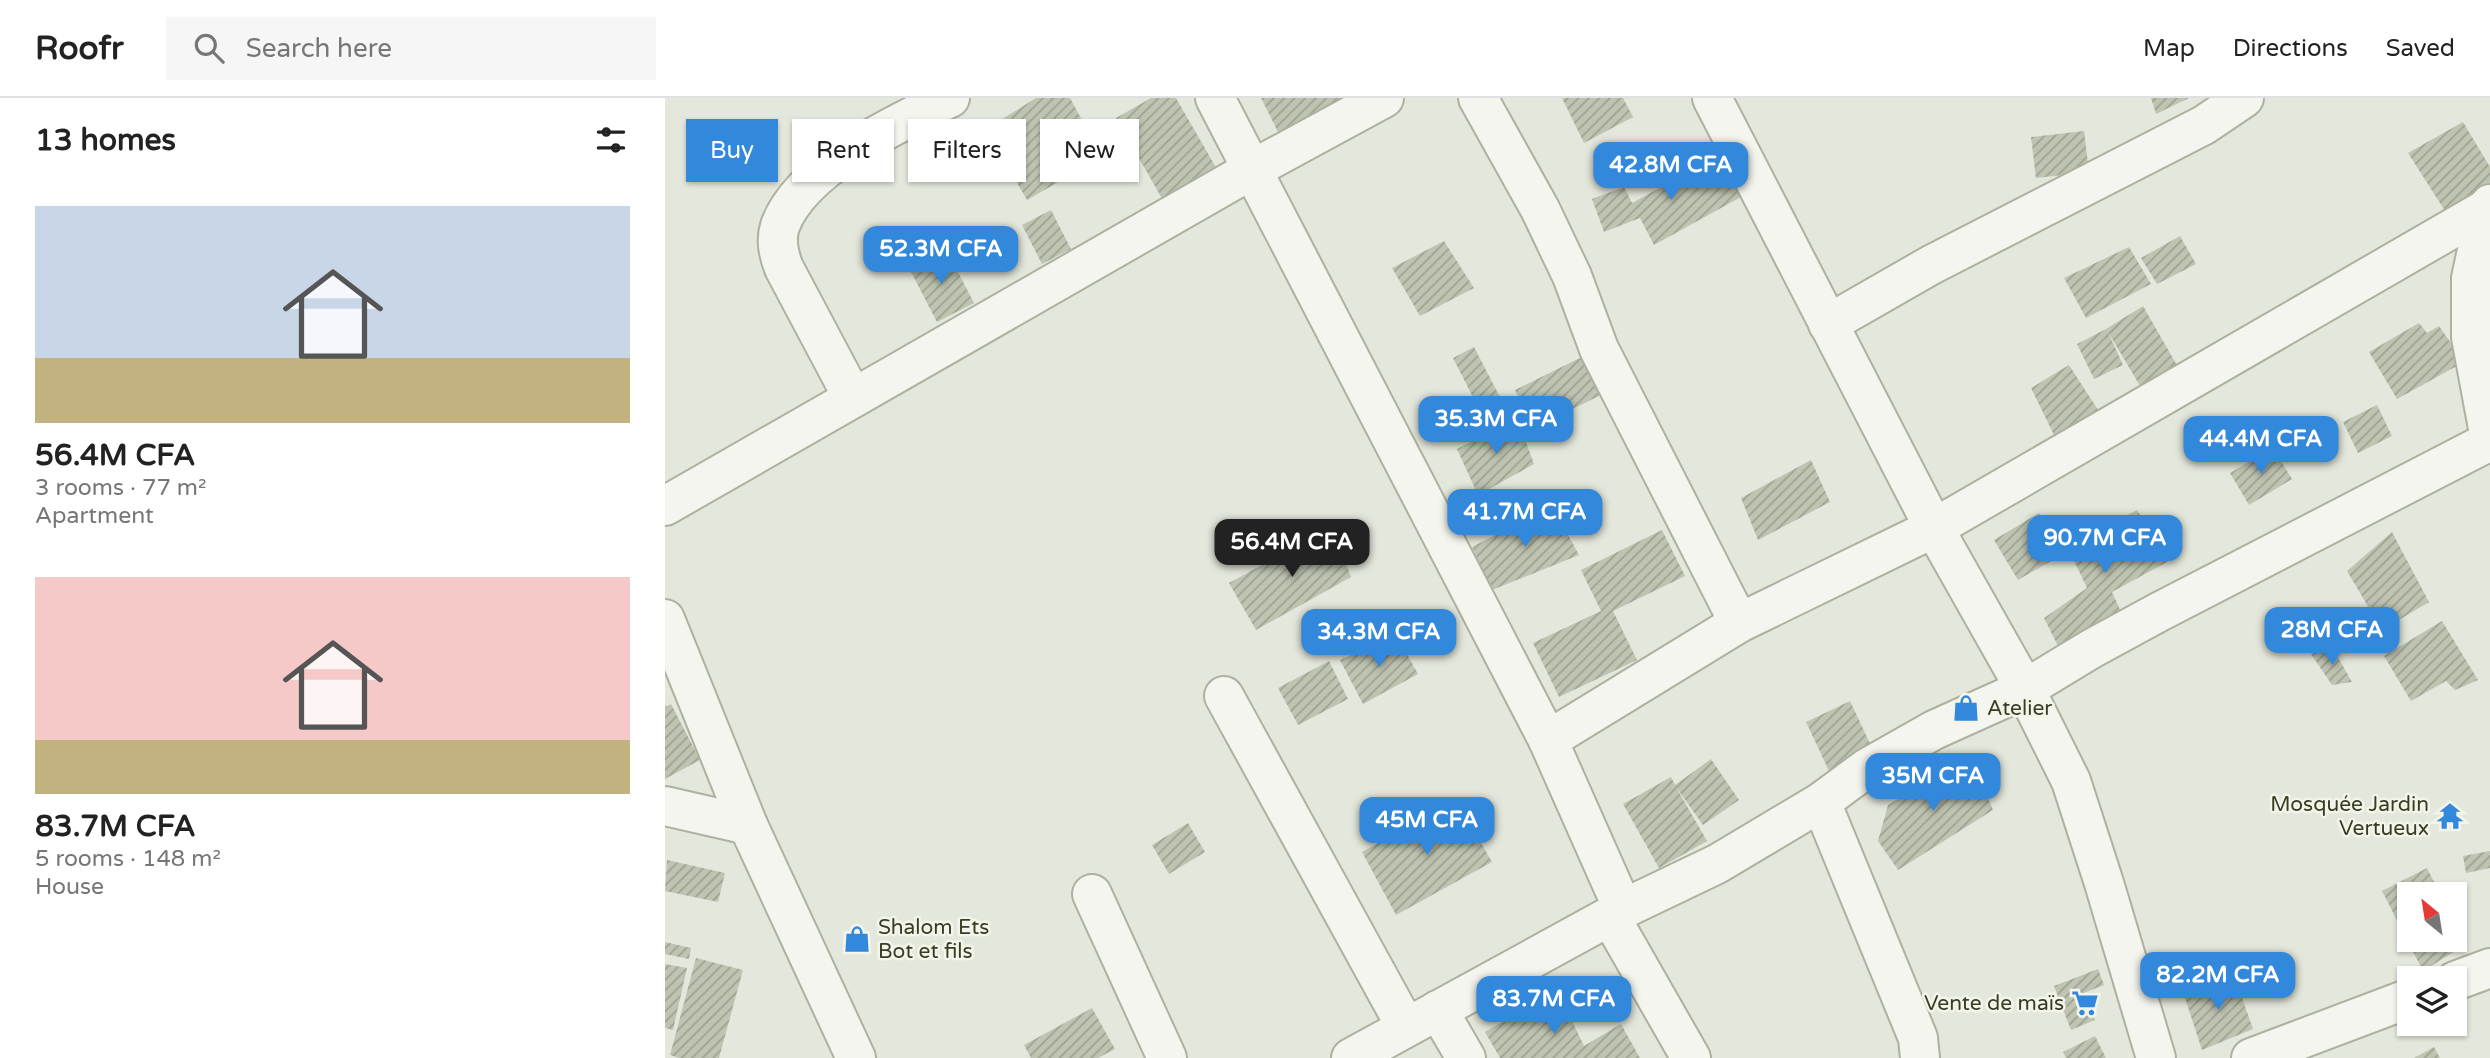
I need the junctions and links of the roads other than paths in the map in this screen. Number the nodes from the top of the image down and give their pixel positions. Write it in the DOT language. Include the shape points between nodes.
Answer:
graph roads {
  1 [pos="950,98"];
  2 [pos="1215,98"];
  3 [pos="1384,98"];
  4 [pos="1478,98"];
  5 [pos="1712,98"];
  6 [pos="2244,98"];
  7 [pos="1253,169"];
  8 [pos="2488,207"];
  9 [pos="1828,324"];
  10 [pos="853,398"];
  11 [pos="2490,440"];
  12 [pos="665,506"];
  13 [pos="1934,528"];
  14 [pos="665,620"];
  15 [pos="1739,623"];
  16 [pos="2025,690"];
  17 [pos="1224,696"];
  18 [pos="1548,740"];
  19 [pos="1821,802"];
  20 [pos="665,806"];
  21 [pos="748,825"];
  22 [pos="1092,894"];
  23 [pos="1617,914"];
  24 [pos="2490,968"];
  25 [pos="2467,977"];
  26 [pos="2397,1003"];
  27 [pos="1422,1019"];
  28 [pos="856,1058"];
  29 [pos="1167,1058"];
  30 [pos="1352,1058"];
  31 [pos="1466,1058"];
  32 [pos="1691,1058"];
  33 [pos="1920,1058"];
  34 [pos="2156,1058"];
  35 [pos="2251,1058"];
  1 -- 10 [label="street" via="891,125 844,155 806,189 779,228 777,251 784,268"];
  2 -- 7 [label="street"];
  3 -- 7 [label="street"];
  4 -- 15 [label="street" via="1540,209 1599,349"];
  5 -- 9 [label="street"];
  6 -- 9 [label="street" via="2204,125 1931,265"];
  7 -- 10 [label="street"];
  7 -- 18 [label="street"];
  8 -- 11 [label="street" via="2471,278 2471,337"];
  8 -- 13 [label="street"];
  9 -- 13 [label="street"];
  10 -- 12 [label="street"];
  11 -- 16 [label="street" via="2159,612"];
  13 -- 15 [label="street"];
  13 -- 16 [label="street"];
  14 -- 21 [label="street"];
  15 -- 18 [label="street"];
  16 -- 19 [label="street" via="1934,730 1867,768"];
  16 -- 34 [label="street" via="2071,781"];
  17 -- 27 [label="street"];
  18 -- 23 [label="street"];
  19 -- 23 [label="street" via="1717,864"];
  19 -- 33 [label="street" via="1919,1038"];
  20 -- 21 [label="street"];
  21 -- 28 [label="street"];
  22 -- 29 [label="street"];
  23 -- 27 [label="street"];
  23 -- 32 [label="street"];
  24 -- 25 [label="street"];
  26 -- 35 [label="street"];
  27 -- 30 [label="street"];
  27 -- 31 [label="street"];
}
